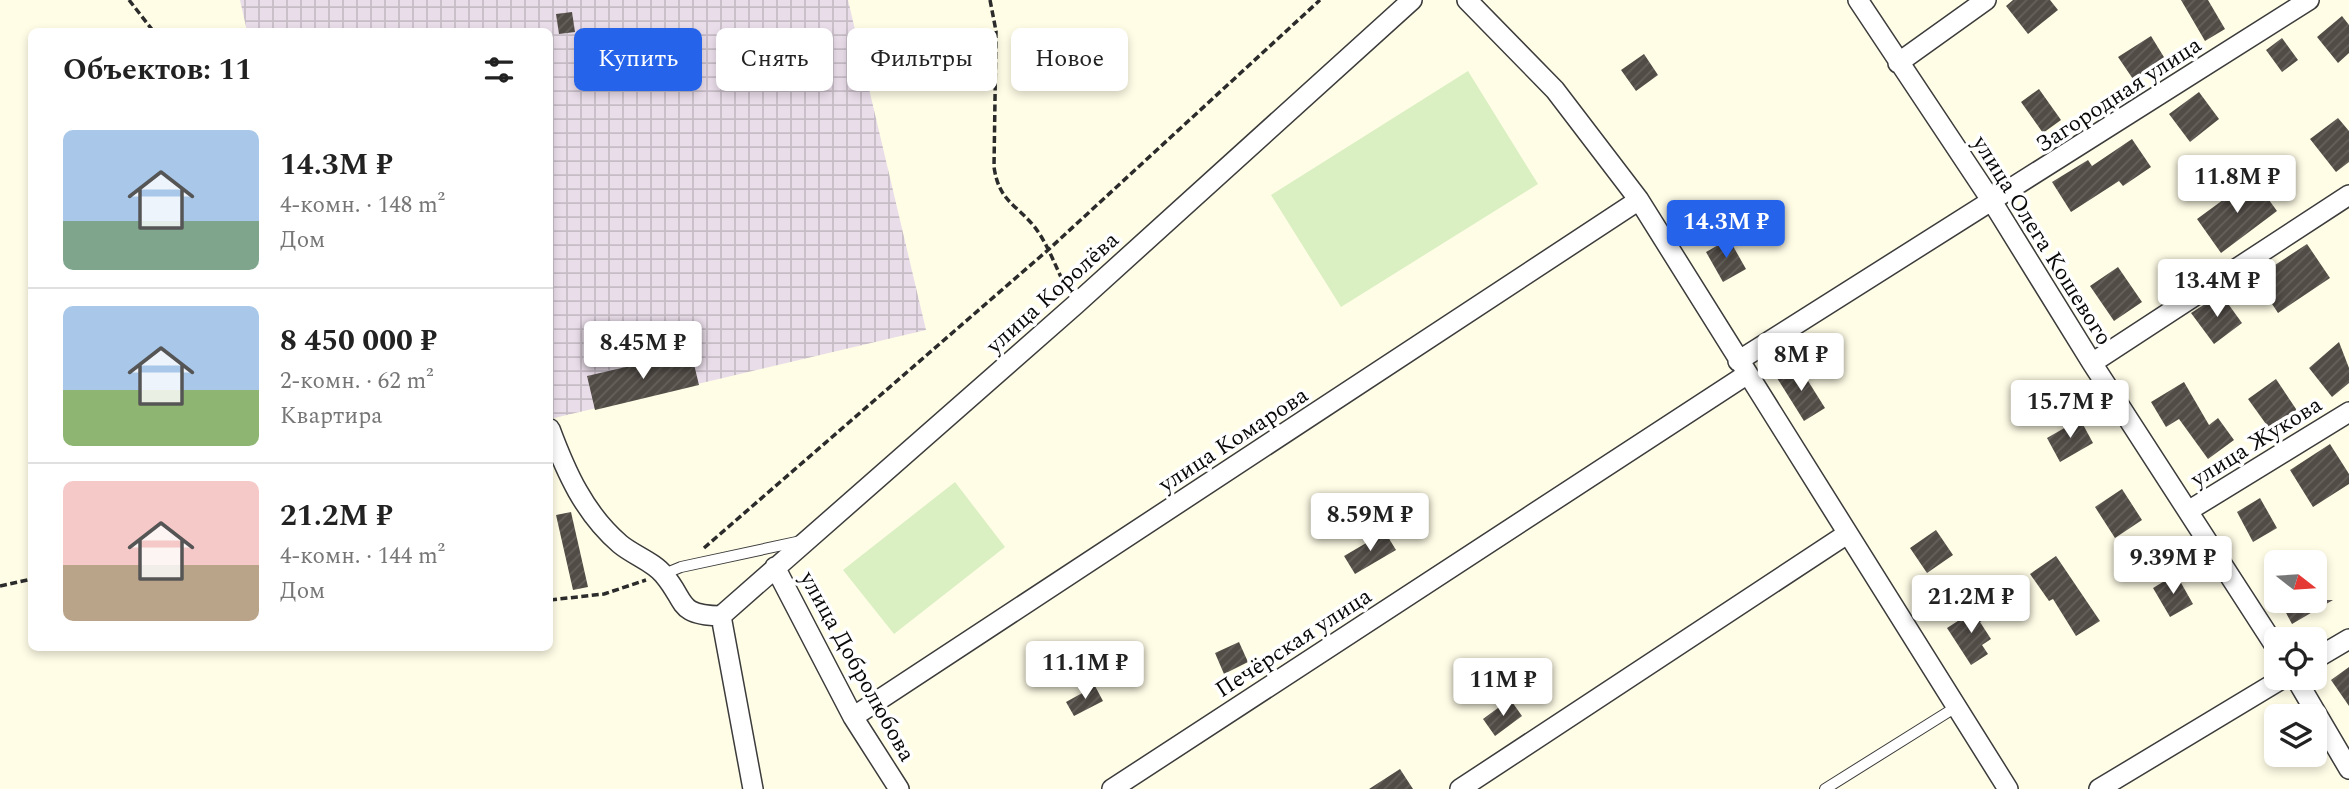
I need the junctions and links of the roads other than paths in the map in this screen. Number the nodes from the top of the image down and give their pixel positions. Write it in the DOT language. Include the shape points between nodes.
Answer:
graph roads {
  1 [pos="1412,0"];
  2 [pos="1467,0"];
  3 [pos="1858,0"];
  4 [pos="1986,0"];
  5 [pos="2309,0"];
  6 [pos="1898,63"];
  7 [pos="2349,195"];
  8 [pos="1639,200"];
  9 [pos="1993,203"];
  10 [pos="2092,363"];
  11 [pos="1742,368"];
  12 [pos="2349,412"];
  13 [pos="553,436"];
  14 [pos="2188,512"];
  15 [pos="1847,534"];
  16 [pos="805,540"];
  17 [pos="775,567"];
  18 [pos="673,571"];
  19 [pos="721,616"];
  20 [pos="2264,629"];
  21 [pos="2349,639"];
  22 [pos="2327,652"];
  23 [pos="2264,690"];
  24 [pos="2303,690"];
  25 [pos="1956,707"];
  26 [pos="853,717"];
  27 [pos="2349,769"];
  28 [pos="753,789"];
  29 [pos="899,789"];
  30 [pos="1112,789"];
  31 [pos="1460,789"];
  32 [pos="1825,789"];
  33 [pos="2008,789"];
  34 [pos="2099,789"];
  1 -- 16 [label="street, улица Королёва" via="1075,305"];
  2 -- 8 [label="street" via="1555,90"];
  3 -- 6 [label="street, улица Олега Кошевого"];
  4 -- 6 [label="street"];
  5 -- 9 [label="street, Загородная улица"];
  6 -- 9 [label="street, улица Олега Кошевого"];
  7 -- 10 [label="street"];
  8 -- 11 [label="street"];
  8 -- 26 [label="street, улица Комарова"];
  9 -- 10 [label="street, улица Олега Кошевого"];
  9 -- 11 [label="street, Загородная улица"];
  10 -- 14 [label="street, улица Олега Кошевого"];
  11 -- 15 [label="street"];
  11 -- 30 [label="street, Печёрская улица"];
  12 -- 14 [label="street, улица Жукова"];
  13 -- 18 [label="street" via="578,494 597,521 620,544"];
  14 -- 20 [label="street, улица Олега Кошевого"];
  15 -- 25 [label="street"];
  15 -- 31 [label="street"];
  16 -- 17 [label="street, улица Королёва"];
  16 -- 18 [label="lane"];
  17 -- 19 [label="street, улица Королёва"];
  17 -- 26 [label="street, улица Добролюбова"];
  18 -- 19 [label="street" via="679,601 698,614"];
  19 -- 28 [label="street"];
  21 -- 22 [label="street"];
  23 -- 34 [label="street"];
  24 -- 27 [label="street"];
  25 -- 32 [label="lane"];
  25 -- 33 [label="street"];
  26 -- 29 [label="street, улица Добролюбова"];
}
